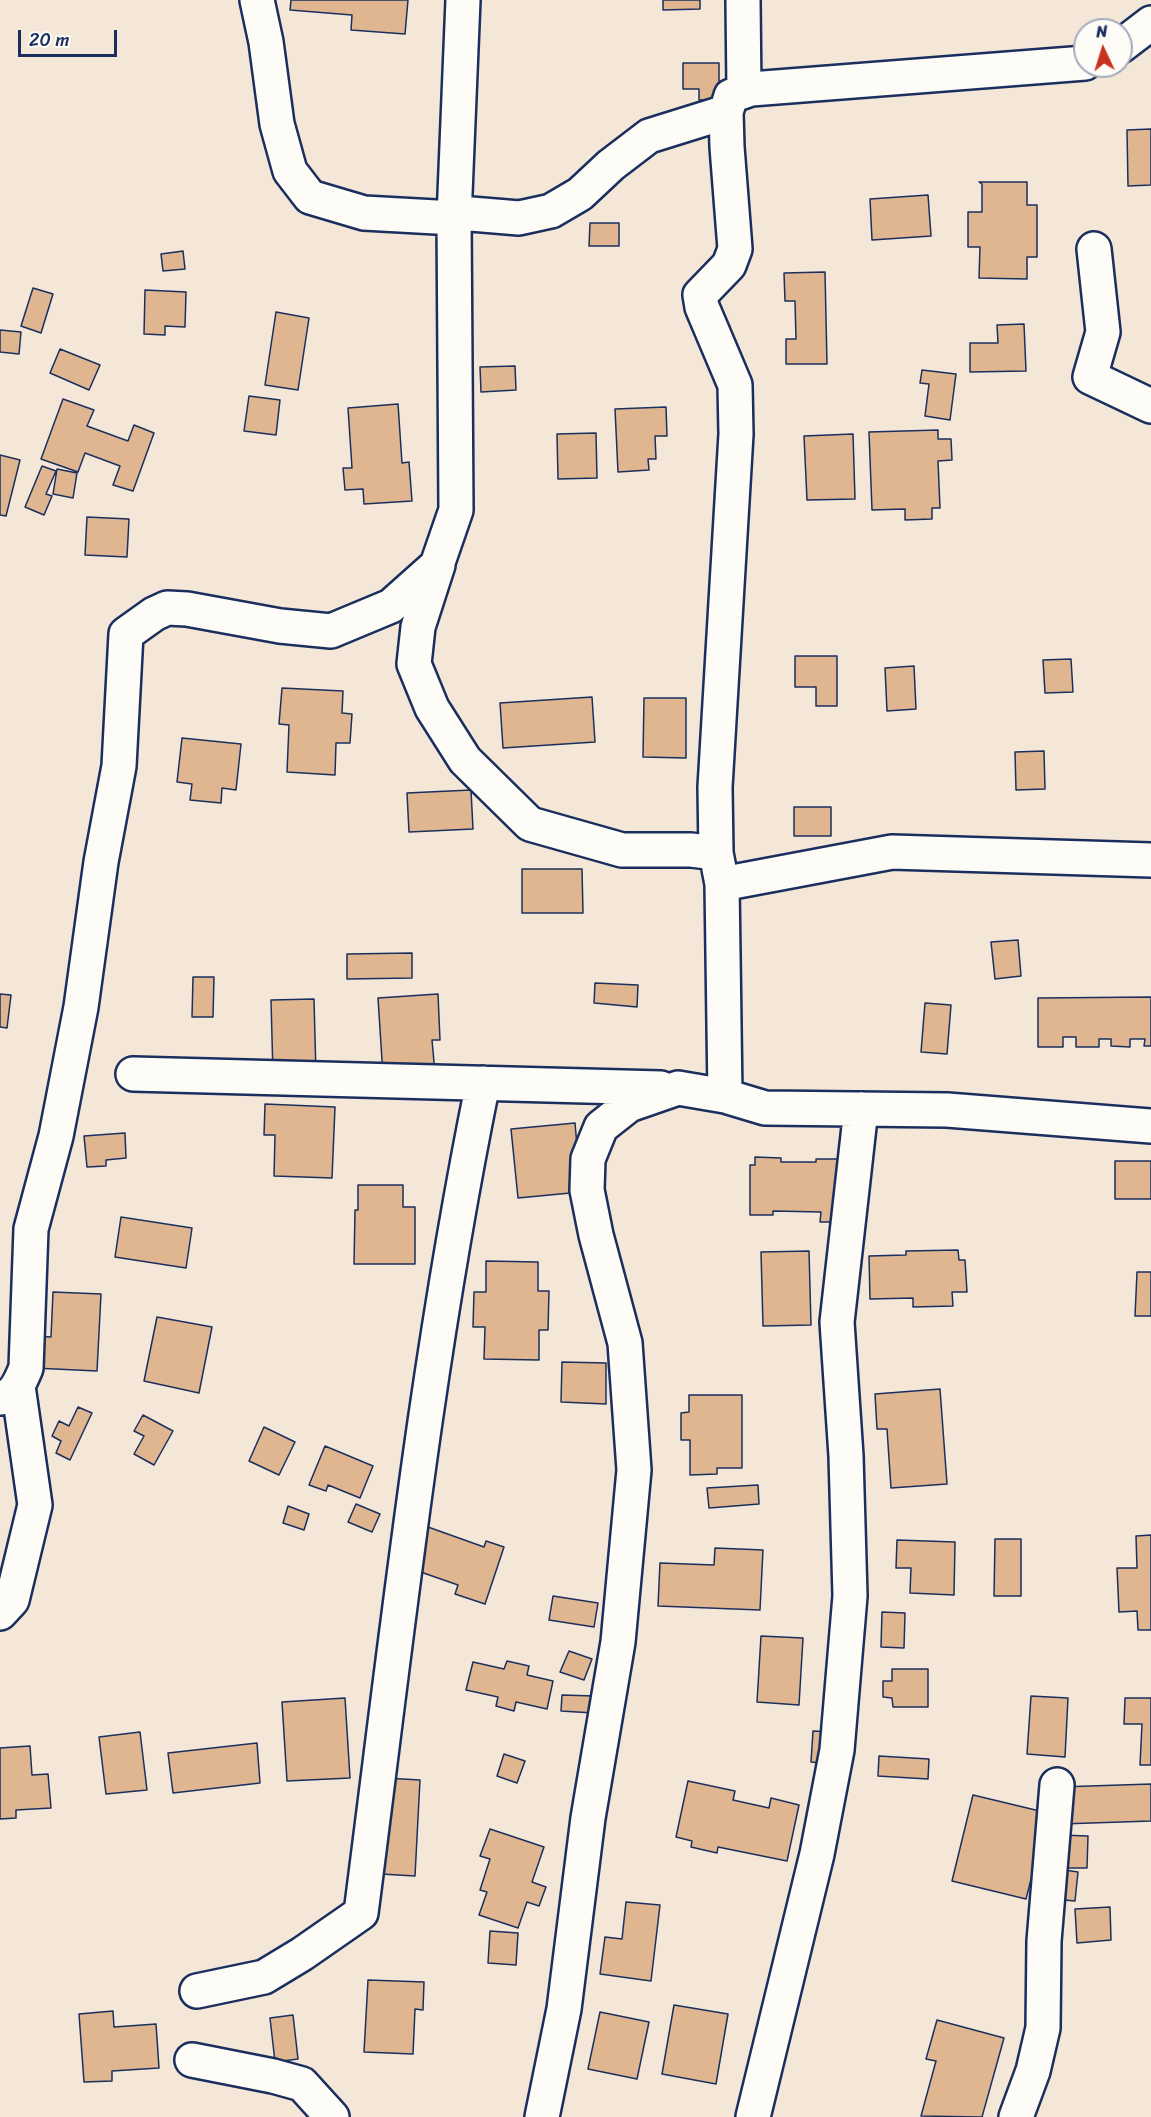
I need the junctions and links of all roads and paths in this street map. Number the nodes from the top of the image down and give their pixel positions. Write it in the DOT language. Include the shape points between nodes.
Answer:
graph roads {
  1 [pos="257,0"];
  2 [pos="463,0"];
  3 [pos="743,0"];
  4 [pos="1151,23"];
  5 [pos="1133,37"];
  6 [pos="1073,64"];
  7 [pos="735,102"];
  8 [pos="454,218"];
  9 [pos="1094,249"];
  10 [pos="1151,406"];
  11 [pos="444,547"];
  12 [pos="1151,860"];
  13 [pos="719,868"];
  14 [pos="133,1074"];
  15 [pos="483,1083"];
  16 [pos="678,1088"];
  17 [pos="725,1096"];
  18 [pos="861,1109"];
  19 [pos="1151,1126"];
  20 [pos="9,1392"];
  21 [pos="0,1613"];
  22 [pos="1057,1785"];
  23 [pos="197,1991"];
  24 [pos="192,2060"];
  25 [pos="332,2117"];
  26 [pos="542,2117"];
  27 [pos="753,2117"];
  28 [pos="1016,2117"];
  1 -- 8 [label="street" via="277,124 290,171 310,196 364,213"];
  2 -- 8 [label="street"];
  3 -- 7 [label="street"];
  4 -- 5 [label="street"];
  6 -- 7 [label="street" via="751,89"];
  7 -- 8 [label="street" via="649,136 580,194 551,211 519,218 471,214"];
  7 -- 13 [label="street" via="727,147 735,249 729,265 700,295 735,386 736,434 715,787"];
  8 -- 11 [label="street" via="456,510"];
  9 -- 10 [label="street" via="1103,332 1090,377"];
  11 -- 13 [label="street" via="418,627 414,664 432,708 465,760 530,824 622,850 691,850"];
  11 -- 20 [label="street" via="437,565 391,606 331,631 167,608 126,634 119,766 81,1007 56,1136 31,1229 26,1368"];
  12 -- 13 [label="street" via="892,852"];
  13 -- 17 [label="street"];
  14 -- 15 [label="street"];
  15 -- 16 [label="street"];
  15 -- 23 [label="street" via="460,1194 416,1476 361,1913 264,1977"];
  16 -- 17 [label="street"];
  16 -- 26 [label="street" via="629,1105 601,1127 588,1159 587,1190 596,1235 625,1343 634,1470 618,1642 588,1818 564,2009"];
  17 -- 18 [label="street" via="765,1108"];
  18 -- 19 [label="street" via="947,1110"];
  18 -- 27 [label="street" via="837,1322 850,1596 837,1750 817,1854"];
  20 -- 21 [label="street" via="35,1505 12,1600"];
  22 -- 28 [label="street" via="1044,1941 1043,2028"];
  24 -- 25 [label="street" via="302,2084"];
}
